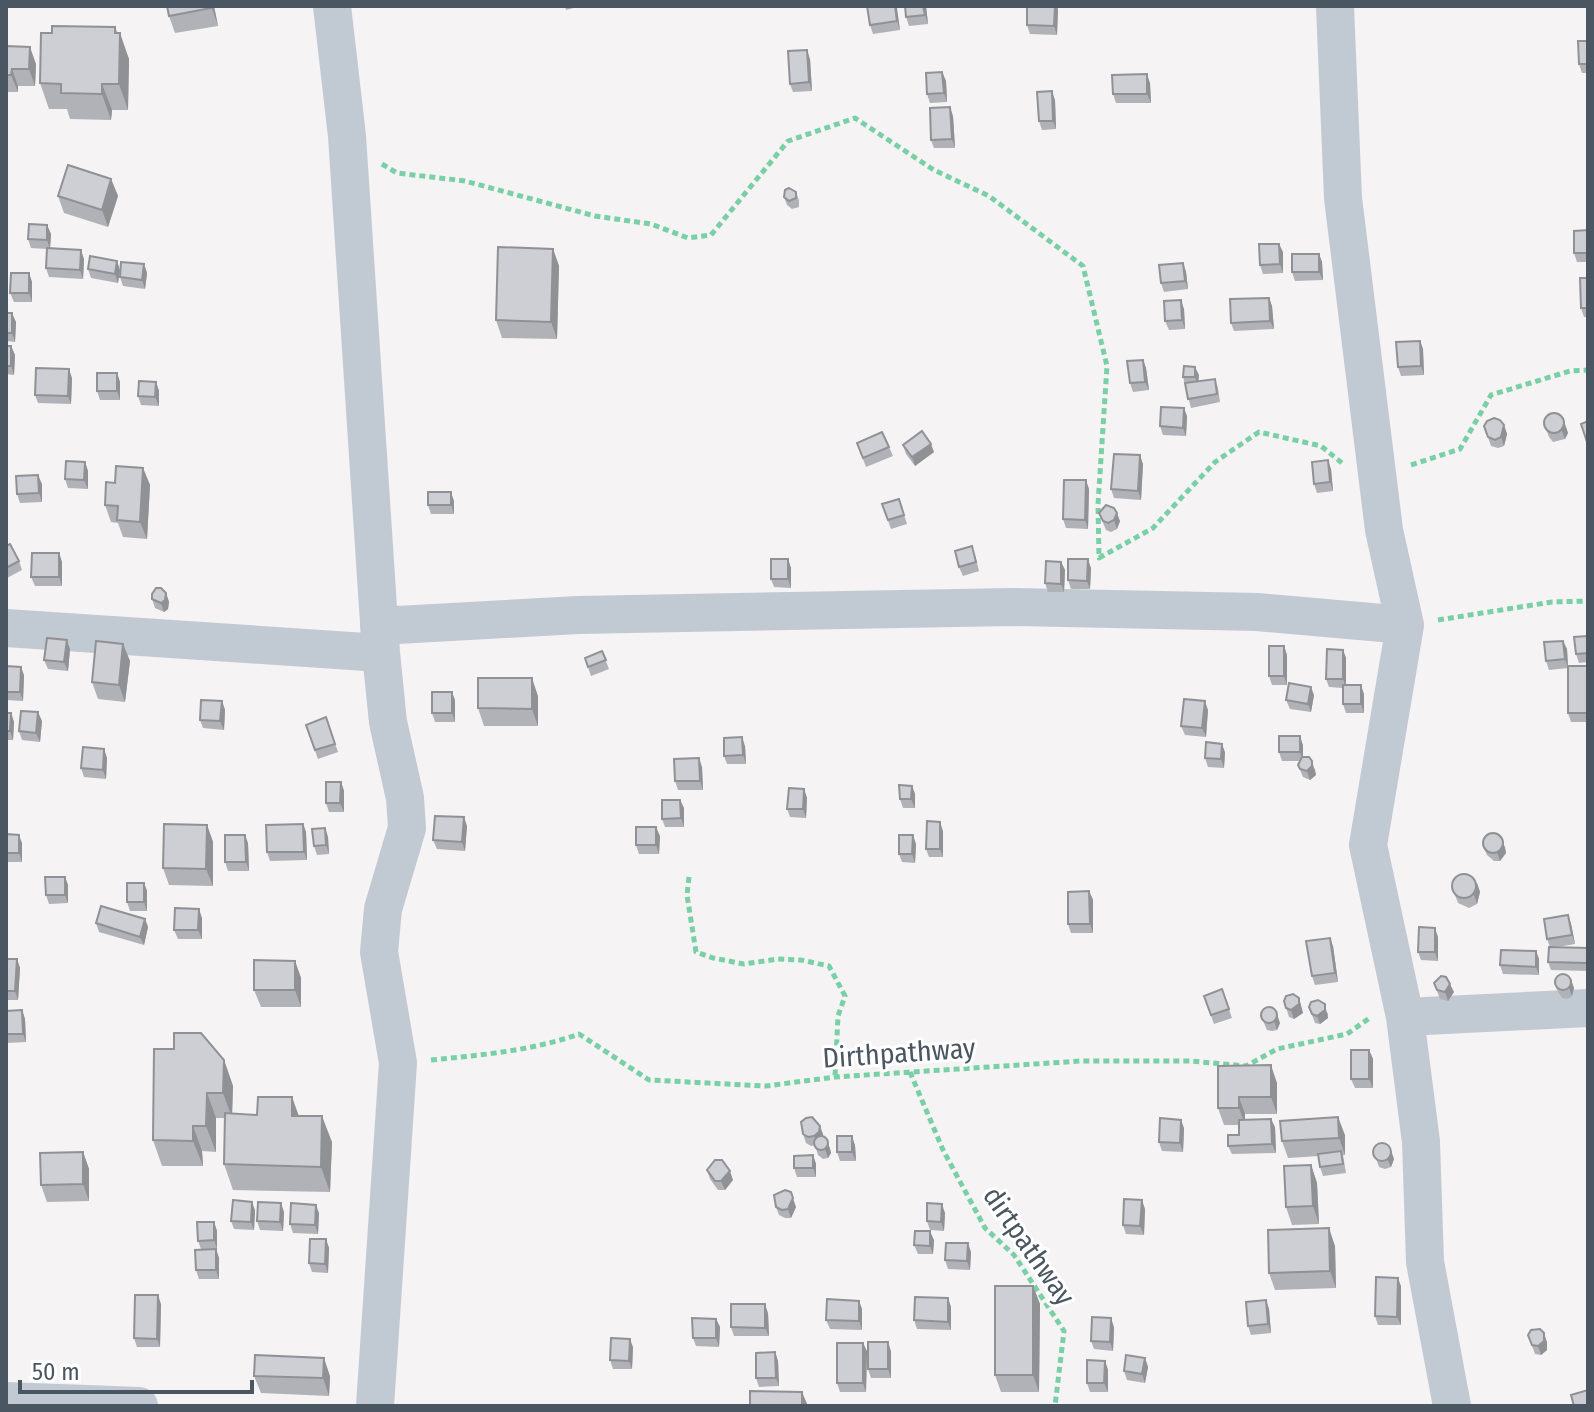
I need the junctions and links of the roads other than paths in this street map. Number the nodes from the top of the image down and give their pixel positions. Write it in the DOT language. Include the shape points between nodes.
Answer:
graph roads {
  1 [pos="332,6"];
  2 [pos="1335,6"];
  3 [pos="1405,625"];
  4 [pos="6,628"];
  5 [pos="380,640"];
  6 [pos="1404,1007"];
  7 [pos="1588,1008"];
  8 [pos="6,1401"];
  9 [pos="139,1406"];
  10 [pos="375,1406"];
  11 [pos="1452,1406"];
  1 -- 5 [label="street" via="348,142"];
  2 -- 3 [label="street" via="1343,198 1384,530"];
  3 -- 5 [label="street" via="1257,612 1012,607 578,615"];
  3 -- 6 [label="street" via="1368,845"];
  4 -- 5 [label="street"];
  5 -- 10 [label="street" via="407,828 383,909 379,952 398,1063"];
  6 -- 7 [label="street"];
  6 -- 11 [label="street" via="1421,1142 1425,1262"];
  8 -- 9 [label="street"];
}
